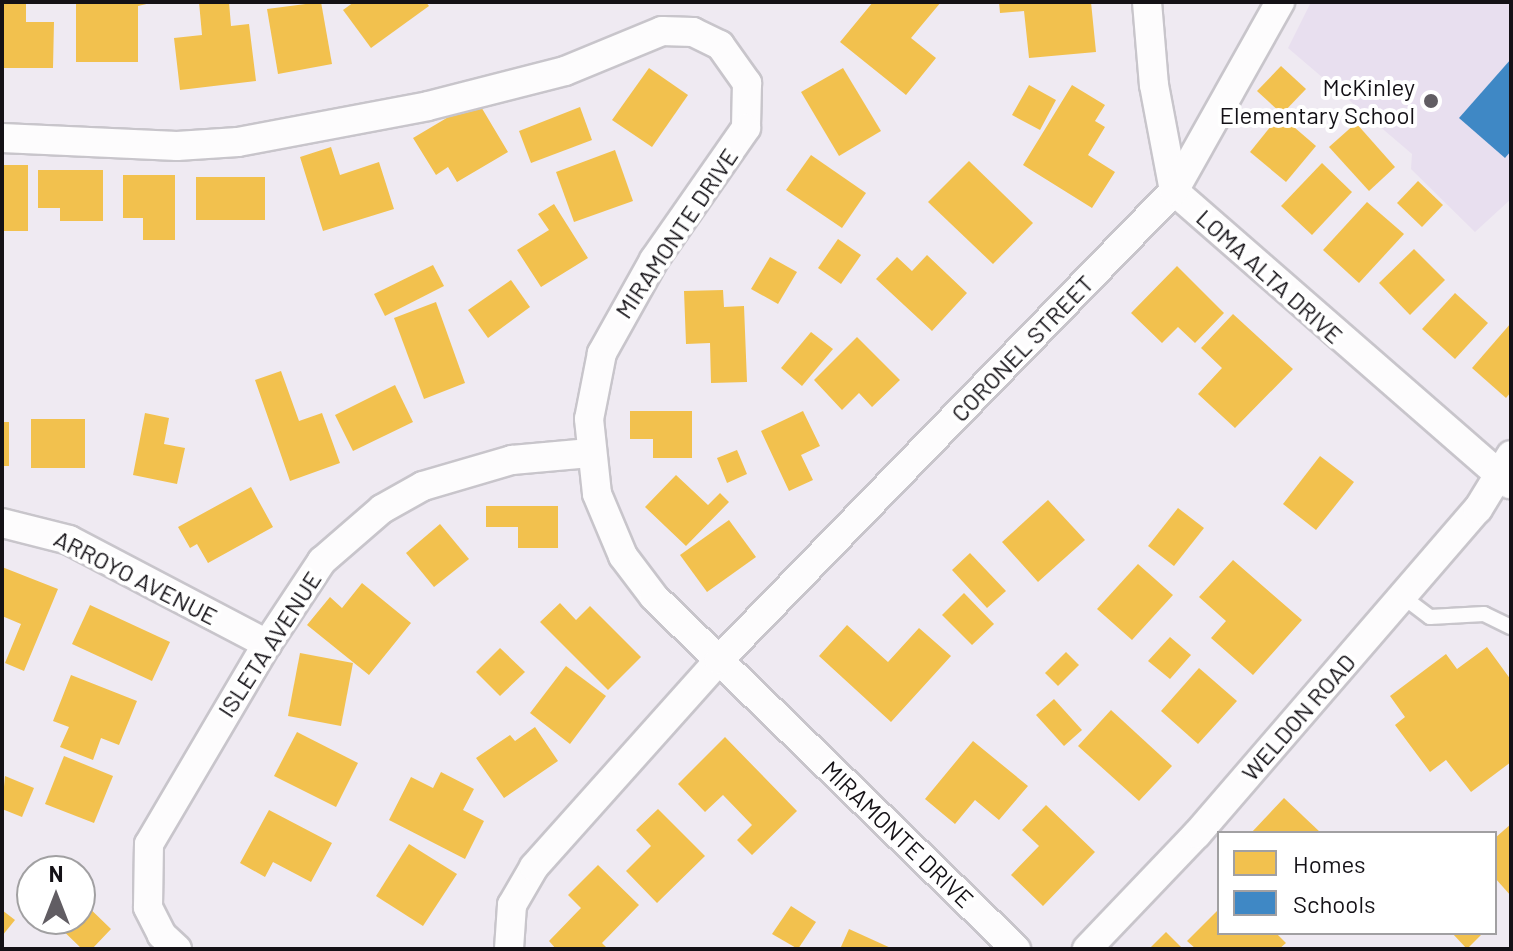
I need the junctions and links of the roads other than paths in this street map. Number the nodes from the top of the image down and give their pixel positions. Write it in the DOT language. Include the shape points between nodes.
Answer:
graph roads {
  1 [pos="1147,2"];
  2 [pos="1280,2"];
  3 [pos="2,138"];
  4 [pos="1174,191"];
  5 [pos="590,453"];
  6 [pos="1505,471"];
  7 [pos="2,523"];
  8 [pos="1402,596"];
  9 [pos="1511,627"];
  10 [pos="267,644"];
  11 [pos="719,660"];
  12 [pos="177,949"];
  13 [pos="509,949"];
  14 [pos="1016,949"];
  15 [pos="1087,949"];
  1 -- 4 [label="street, LOMA ALTA DRIVE" via="1154,85"];
  2 -- 4 [label="street, CORONEL STREET"];
  3 -- 5 [label="street, MIRAMONTE DRIVE" via="177,146 238,142 428,106 550,75 662,31 708,37 732,56 747,83 746,128 614,323 593,385"];
  4 -- 6 [label="street, LOMA ALTA DRIVE"];
  4 -- 11 [label="street, CORONEL STREET"];
  5 -- 10 [label="street, ISLETA AVENUE" via="467,469 382,509 322,561"];
  5 -- 11 [label="street, MIRAMONTE DRIVE" via="597,494 623,556 654,597"];
  6 -- 8 [label="street, WELDON ROAD"];
  7 -- 10 [label="street, ARROYO AVENUE" via="69,540"];
  8 -- 9 [label="lane" via="1430,617 1484,614"];
  8 -- 15 [label="street, WELDON ROAD" via="1197,834"];
  10 -- 12 [label="street, ISLETA AVENUE" via="149,844 148,907 162,935"];
  11 -- 13 [label="street" via="534,867 512,905"];
  11 -- 14 [label="street, MIRAMONTE DRIVE"];
}
